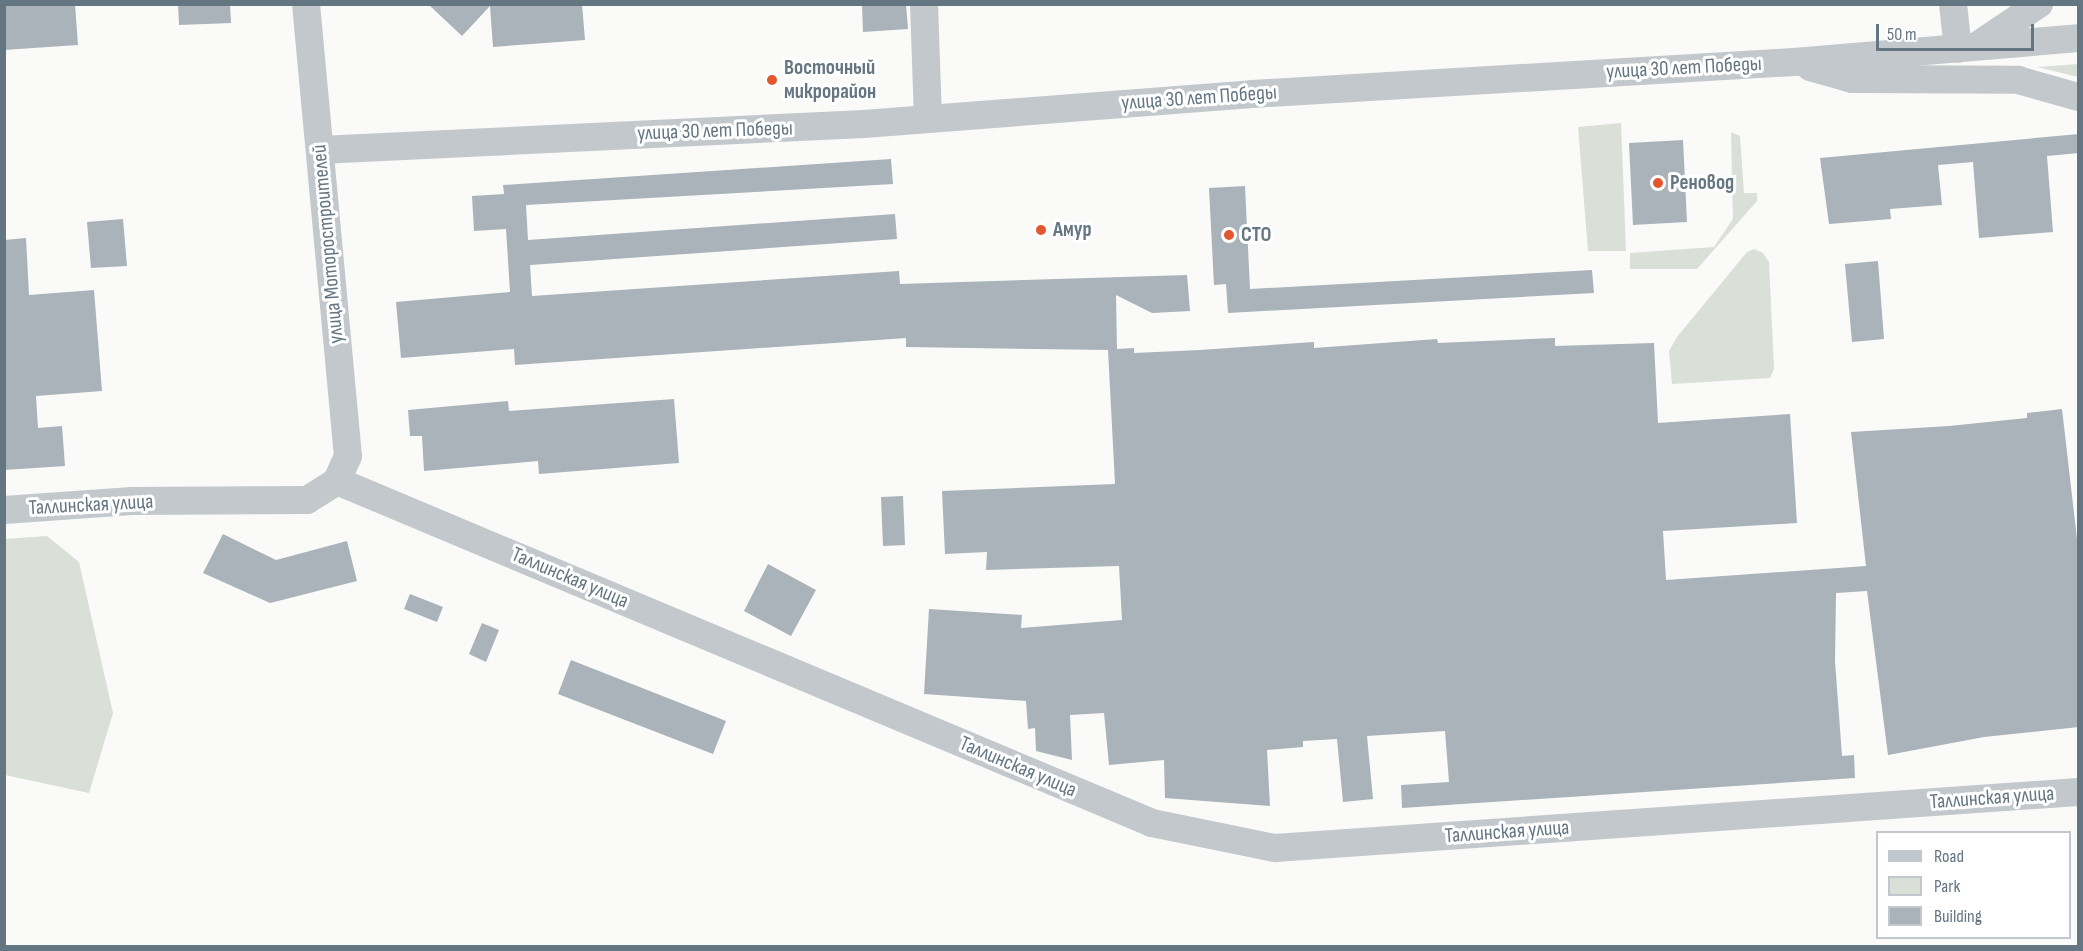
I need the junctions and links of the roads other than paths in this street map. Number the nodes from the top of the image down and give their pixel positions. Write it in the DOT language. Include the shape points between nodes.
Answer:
graph roads {
  1 [pos="306,4"];
  2 [pos="924,4"];
  3 [pos="1953,4"];
  4 [pos="2039,4"];
  5 [pos="2079,38"];
  6 [pos="1968,47"];
  7 [pos="1794,62"];
  8 [pos="2079,97"];
  9 [pos="928,117"];
  10 [pos="320,150"];
  11 [pos="337,481"];
  12 [pos="4,510"];
  13 [pos="2079,792"];
  1 -- 10 [label="street, улица Моторостроителей"];
  2 -- 9 [label="street"];
  3 -- 6 [label="street"];
  4 -- 6 [label="street"];
  5 -- 6 [label="street, улица 30 лет Победы"];
  6 -- 7 [label="street, улица 30 лет Победы"];
  7 -- 8 [label="street" via="1852,79 2018,80"];
  7 -- 9 [label="street, улица 30 лет Победы"];
  9 -- 10 [label="street, улица 30 лет Победы" via="864,124"];
  10 -- 11 [label="street, улица Моторостроителей" via="348,456"];
  11 -- 12 [label="street, Таллинская улица" via="307,500 132,501"];
  11 -- 13 [label="street, Таллинская улица" via="1152,823 1275,848"];
}
